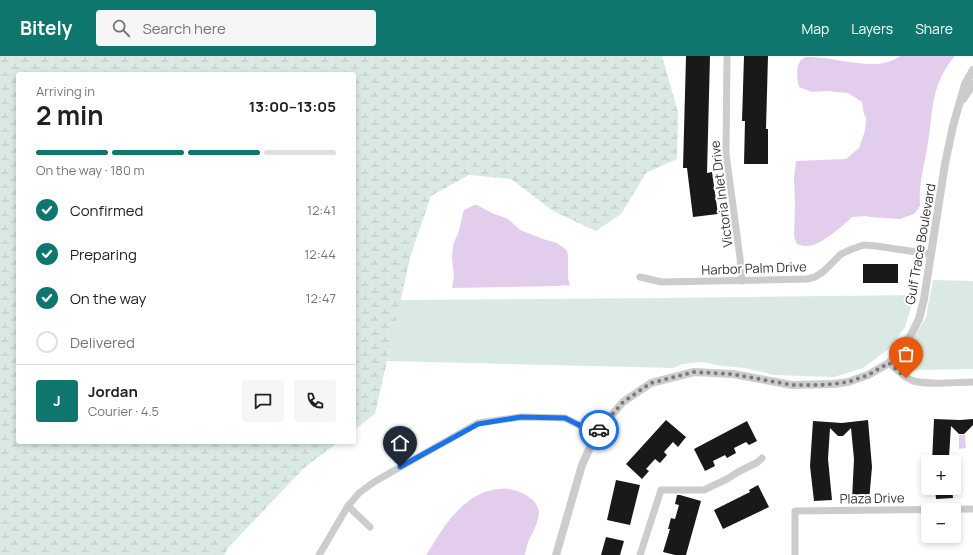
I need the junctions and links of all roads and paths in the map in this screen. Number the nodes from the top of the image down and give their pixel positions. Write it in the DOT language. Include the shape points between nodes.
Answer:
graph roads {
  1 [pos="727,56"];
  2 [pos="973,70"];
  3 [pos="973,84"];
  4 [pos="959,104"];
  5 [pos="930,254"];
  6 [pos="640,277"];
  7 [pos="742,281"];
  8 [pos="889,363"];
  9 [pos="973,382"];
  10 [pos="597,434"];
  11 [pos="762,458"];
  12 [pos="348,506"];
  13 [pos="973,509"];
  14 [pos="370,528"];
  15 [pos="319,555"];
  16 [pos="556,555"];
  17 [pos="640,555"];
  18 [pos="795,555"];
  1 -- 7 [label="street, Victoria Inlet Drive" via="726,154"];
  2 -- 4 [label="street, Gulf Trace Boulevard" via="965,84"];
  3 -- 4 [label="street, Gulf Trace Boulevard"];
  4 -- 5 [label="street, Gulf Trace Boulevard" via="951,134"];
  5 -- 7 [label="street, Harbor Palm Drive" via="864,245 841,254 824,271 807,280"];
  5 -- 8 [label="street, Gulf Trace Boulevard" via="924,299 918,319 911,334"];
  6 -- 7 [label="street, Harbor Palm Drive" via="662,282"];
  8 -- 9 [label="street" via="906,378 915,382"];
  8 -- 10 [label="street, Gulf Trace Boulevard" via="868,375 848,382 817,385 792,385 732,374 694,372 651,383 623,402"];
  10 -- 12 [label="street" via="565,418 521,417 478,424 374,482 359,493"];
  10 -- 16 [label="street, Gulf Trace Boulevard" via="582,465"];
  11 -- 17 [label="street" via="704,490 661,490"];
  12 -- 14 [label="street"];
  12 -- 15 [label="street"];
  13 -- 18 [label="street, Plaza Drive" via="795,511"];
}
